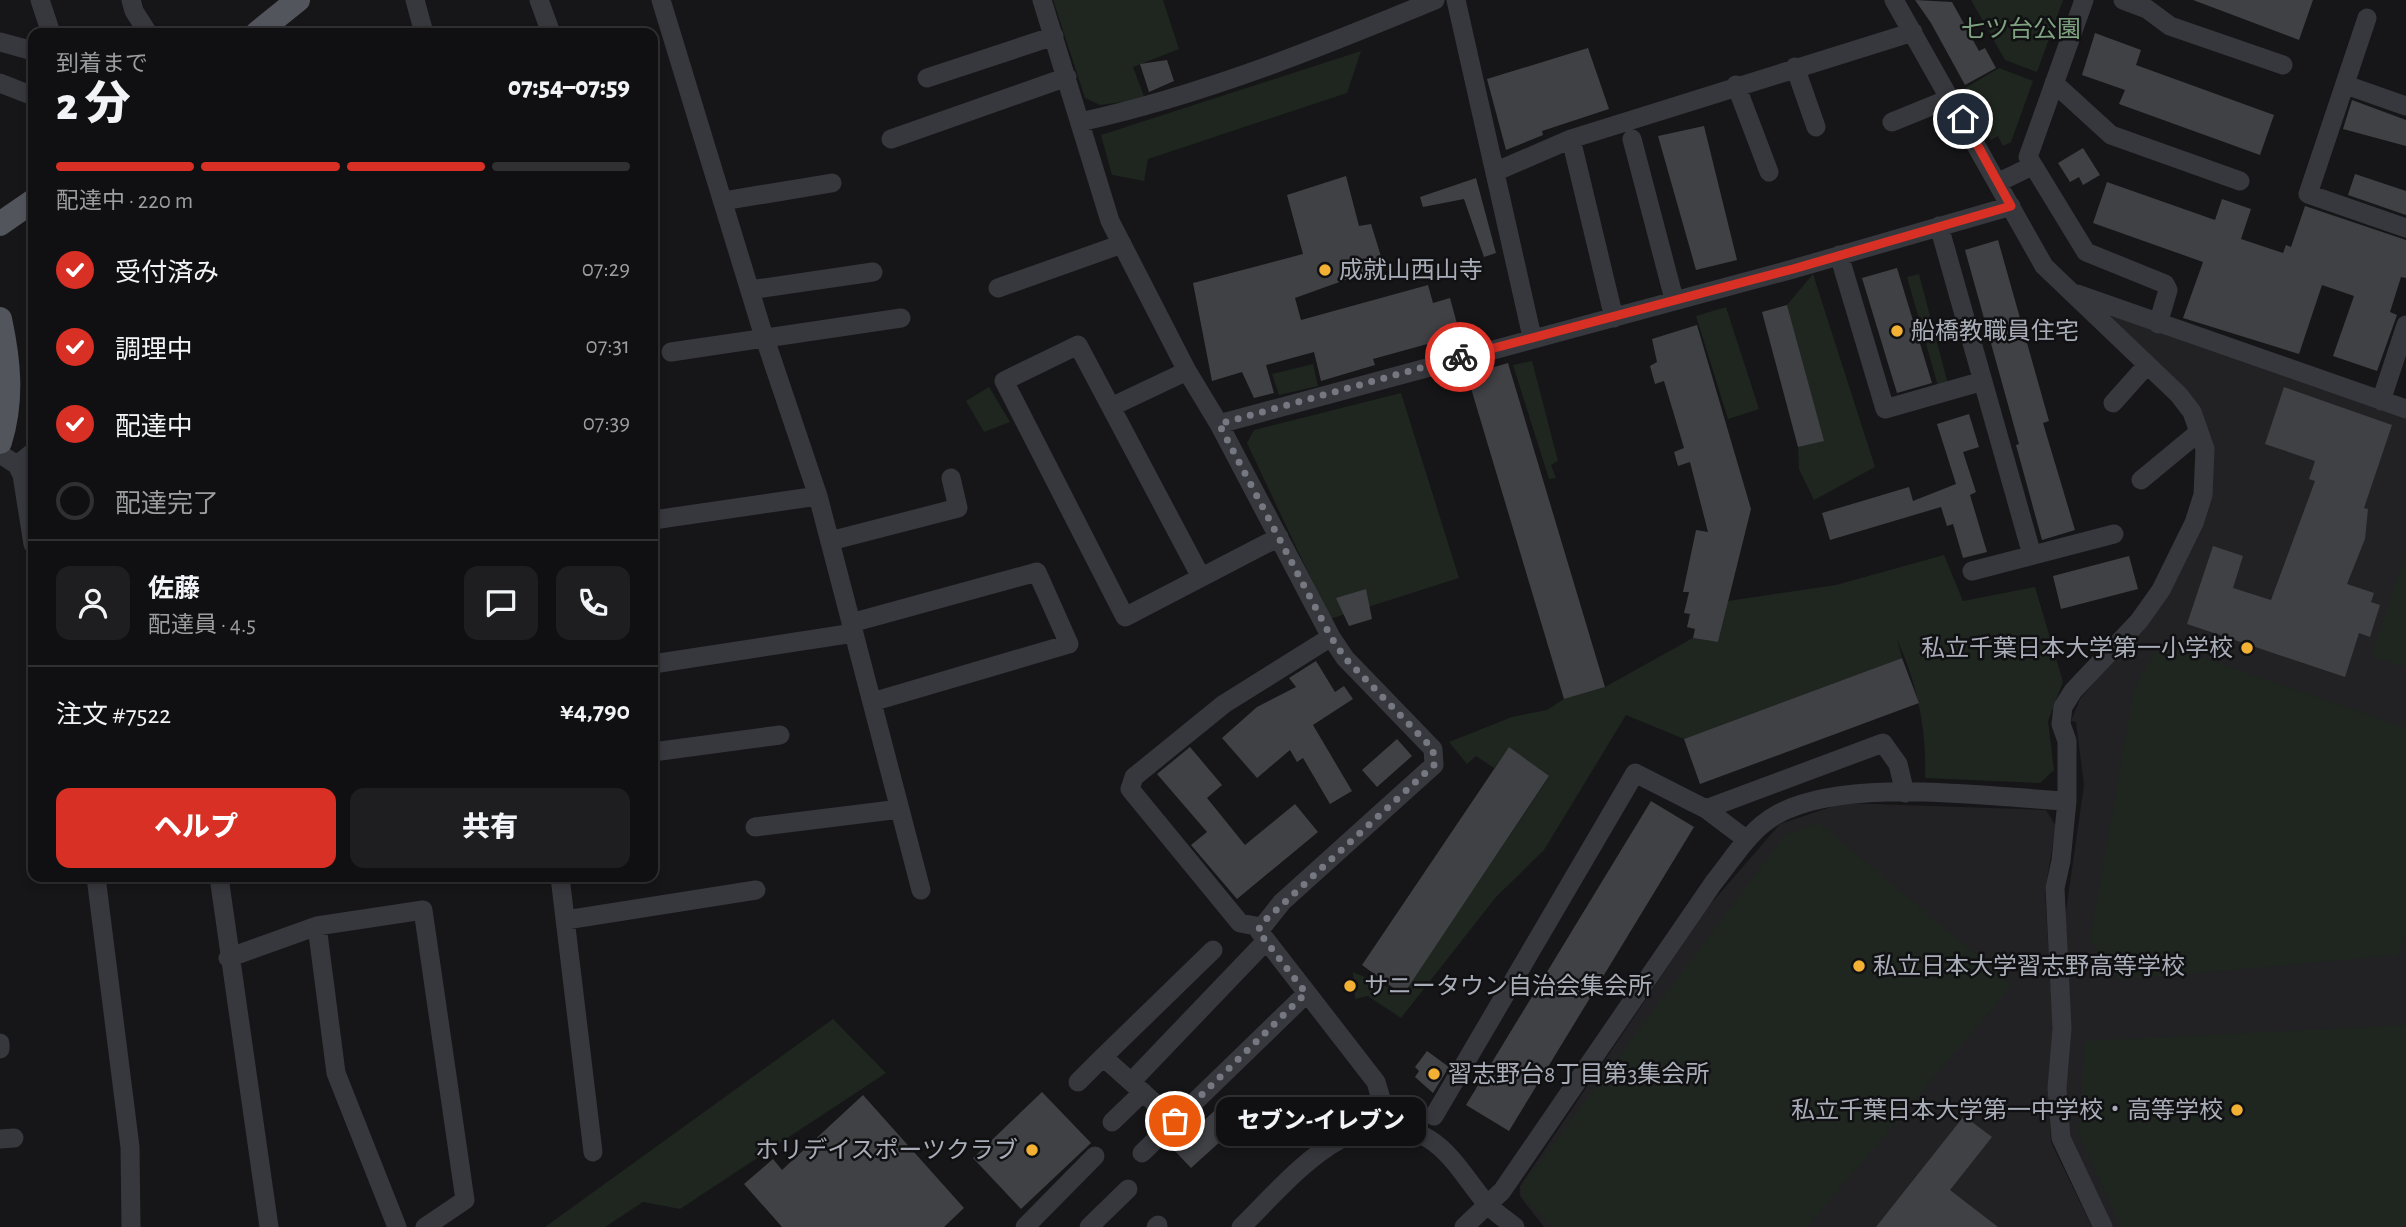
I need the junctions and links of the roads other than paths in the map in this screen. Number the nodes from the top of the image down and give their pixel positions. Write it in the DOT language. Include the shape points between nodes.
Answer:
graph roads {
  1 [pos="40,0"];
  2 [pos="131,0"];
  3 [pos="298,0"];
  4 [pos="415,0"];
  5 [pos="539,0"];
  6 [pos="661,0"];
  7 [pos="1042,0"];
  8 [pos="1435,0"];
  9 [pos="1456,0"];
  10 [pos="1894,0"];
  11 [pos="2084,0"];
  12 [pos="2123,0"];
  13 [pos="2367,18"];
  14 [pos="49,28"];
  15 [pos="145,28"];
  16 [pos="263,28"];
  17 [pos="423,28"];
  18 [pos="549,28"];
  19 [pos="1913,32"];
  20 [pos="1054,36"];
  21 [pos="0,42"];
  22 [pos="28,50"];
  23 [pos="2283,65"];
  24 [pos="1795,66"];
  25 [pos="1067,77"];
  26 [pos="927,78"];
  27 [pos="0,83"];
  28 [pos="2054,83"];
  29 [pos="1736,85"];
  30 [pos="2346,85"];
  31 [pos="28,94"];
  32 [pos="1951,98"];
  33 [pos="2406,106"];
  34 [pos="1080,122"];
  35 [pos="1892,122"];
  36 [pos="1816,127"];
  37 [pos="891,139"];
  38 [pos="1570,139"];
  39 [pos="1632,139"];
  40 [pos="2032,166"];
  41 [pos="1497,171"];
  42 [pos="1769,172"];
  43 [pos="2240,181"];
  44 [pos="1999,182"];
  45 [pos="832,183"];
  46 [pos="723,201"];
  47 [pos="28,204"];
  48 [pos="2011,206"];
  49 [pos="0,224"];
  50 [pos="1939,226"];
  51 [pos="2406,228"];
  52 [pos="1122,244"];
  53 [pos="1839,255"];
  54 [pos="873,272"];
  55 [pos="998,288"];
  56 [pos="750,290"];
  57 [pos="2068,291"];
  58 [pos="1674,299"];
  59 [pos="901,318"];
  60 [pos="1614,318"];
  61 [pos="0,319"];
  62 [pos="2158,324"];
  63 [pos="2406,325"];
  64 [pos="1532,337"];
  65 [pos="766,340"];
  66 [pos="671,352"];
  67 [pos="2147,365"];
  68 [pos="1187,371"];
  69 [pos="1983,381"];
  70 [pos="2381,401"];
  71 [pos="2113,403"];
  72 [pos="1111,407"];
  73 [pos="2406,409"];
  74 [pos="1219,424"];
  75 [pos="2199,432"];
  76 [pos="0,442"];
  77 [pos="0,454"];
  78 [pos="28,456"];
  79 [pos="18,465"];
  80 [pos="951,478"];
  81 [pos="2141,480"];
  82 [pos="818,496"];
  83 [pos="28,513"];
  84 [pos="658,519"];
  85 [pos="2115,534"];
  86 [pos="1279,537"];
  87 [pos="830,541"];
  88 [pos="2032,555"];
  89 [pos="1972,570"];
  90 [pos="1201,577"];
  91 [pos="853,628"];
  92 [pos="1331,637"];
  93 [pos="658,663"];
  94 [pos="872,702"];
  95 [pos="780,735"];
  96 [pos="658,751"];
  97 [pos="1905,793"];
  98 [pos="2067,801"];
  99 [pos="900,809"];
  100 [pos="1706,809"];
  101 [pos="755,827"];
  102 [pos="1747,841"];
  103 [pos="97,882"];
  104 [pos="220,882"];
  105 [pos="561,882"];
  106 [pos="756,890"];
  107 [pos="921,890"];
  108 [pos="566,920"];
  109 [pos="317,926"];
  110 [pos="1263,934"];
  111 [pos="1213,950"];
  112 [pos="228,958"];
  113 [pos="1306,993"];
  114 [pos="0,1043"];
  115 [pos="0,1049"];
  116 [pos="1103,1057"];
  117 [pos="1078,1082"];
  118 [pos="1137,1087"];
  119 [pos="1434,1116"];
  120 [pos="1175,1121"];
  121 [pos="1112,1122"];
  122 [pos="1389,1126"];
  123 [pos="593,1152"];
  124 [pos="1142,1153"];
  125 [pos="1095,1156"];
  126 [pos="1128,1189"];
  127 [pos="1488,1205"];
  128 [pos="131,1227"];
  129 [pos="269,1227"];
  130 [pos="397,1227"];
  131 [pos="425,1227"];
  132 [pos="1025,1227"];
  133 [pos="1088,1227"];
  134 [pos="1241,1227"];
  135 [pos="1464,1227"];
  136 [pos="1515,1227"];
  137 [pos="2103,1227"];
  1 -- 14 [label="street"];
  2 -- 15 [label="street"];
  3 -- 16 [label="main road"];
  4 -- 17 [label="street"];
  5 -- 18 [label="street"];
  6 -- 46 [label="street"];
  7 -- 20 [label="street"];
  8 -- 34 [label="street" via="1279,63 1146,108"];
  9 -- 41 [label="street"];
  10 -- 19 [label="street"];
  11 -- 28 [label="street"];
  12 -- 23 [label="street" via="2147,9 2170,26"];
  13 -- 30 [label="street"];
  19 -- 24 [label="street"];
  19 -- 32 [label="street"];
  20 -- 25 [label="street"];
  20 -- 26 [label="street"];
  21 -- 22 [label="street"];
  24 -- 29 [label="street"];
  24 -- 36 [label="street"];
  25 -- 34 [label="street"];
  25 -- 37 [label="street"];
  27 -- 31 [label="street"];
  28 -- 40 [label="street" via="2028,157"];
  28 -- 43 [label="street" via="2111,135"];
  29 -- 38 [label="street"];
  29 -- 42 [label="street"];
  30 -- 33 [label="street"];
  30 -- 51 [label="street" via="2308,194"];
  32 -- 35 [label="street"];
  32 -- 44 [label="street"];
  34 -- 52 [label="street" via="1110,221"];
  38 -- 41 [label="street"];
  38 -- 60 [label="street"];
  39 -- 58 [label="street"];
  40 -- 44 [label="street"];
  40 -- 62 [label="street" via="2086,252 2165,284 2168,290"];
  41 -- 64 [label="street"];
  44 -- 48 [label="street"];
  45 -- 46 [label="street"];
  46 -- 56 [label="street"];
  47 -- 49 [label="main road"];
  48 -- 50 [label="street"];
  48 -- 57 [label="street" via="2044,266"];
  50 -- 53 [label="street"];
  50 -- 69 [label="street"];
  52 -- 55 [label="street"];
  52 -- 68 [label="street"];
  53 -- 58 [label="street"];
  53 -- 69 [label="street" via="1885,409"];
  54 -- 56 [label="street"];
  56 -- 65 [label="street"];
  57 -- 62 [label="street"];
  57 -- 67 [label="street"];
  58 -- 60 [label="street"];
  59 -- 65 [label="street"];
  60 -- 64 [label="street"];
  61 -- 76 [label="main road" via="10,391"];
  62 -- 70 [label="street"];
  63 -- 70 [label="street"];
  64 -- 74 [label="street"];
  65 -- 66 [label="street"];
  65 -- 82 [label="street"];
  67 -- 71 [label="street"];
  67 -- 75 [label="street" via="2192,412"];
  68 -- 72 [label="street"];
  68 -- 74 [label="street"];
  69 -- 88 [label="street"];
  70 -- 73 [label="street"];
  72 -- 90 [label="street"];
  72 -- 90 [label="street" via="1078,345 1004,381 1125,617"];
  74 -- 86 [label="street"];
  75 -- 81 [label="street"];
  75 -- 98 [label="street" via="2205,449 2203,495 2183,546 2139,621 2063,707"];
  77 -- 79 [label="street"];
  78 -- 79 [label="street"];
  79 -- 83 [label="street"];
  80 -- 87 [label="street" via="958,509"];
  82 -- 84 [label="street"];
  82 -- 87 [label="street"];
  85 -- 88 [label="street"];
  86 -- 90 [label="street"];
  86 -- 92 [label="street"];
  87 -- 91 [label="street"];
  88 -- 89 [label="street"];
  91 -- 93 [label="street"];
  91 -- 94 [label="street"];
  91 -- 94 [label="street" via="1037,572 1069,644"];
  92 -- 110 [label="street" via="1345,658 1433,749 1434,765 1282,902"];
  92 -- 110 [label="street" via="1224,704 1134,776 1130,789 1240,923"];
  94 -- 99 [label="street"];
  95 -- 96 [label="street"];
  97 -- 98 [label="street"];
  97 -- 100 [label="street" via="1898,764 1883,743"];
  97 -- 102 [label="street" via="1832,795 1804,802 1773,816"];
  98 -- 137 [label="street" via="2055,888 2062,1028 2057,1088 2062,1138"];
  99 -- 101 [label="street"];
  99 -- 107 [label="street"];
  100 -- 102 [label="street"];
  100 -- 119 [label="street" via="1635,773"];
  102 -- 127 [label="street"];
  103 -- 128 [label="street" via="130,1147"];
  104 -- 112 [label="street"];
  105 -- 108 [label="street"];
  106 -- 108 [label="street"];
  108 -- 123 [label="street"];
  109 -- 112 [label="street"];
  109 -- 130 [label="street" via="336,1073"];
  109 -- 131 [label="street" via="423,910 465,1200"];
  110 -- 113 [label="street"];
  110 -- 118 [label="street"];
  111 -- 116 [label="street"];
  112 -- 129 [label="street"];
  113 -- 120 [label="street"];
  113 -- 122 [label="street" via="1376,1083"];
  114 -- 115 [label="street"];
  116 -- 117 [label="street"];
  116 -- 118 [label="street"];
  118 -- 120 [label="street"];
  118 -- 121 [label="street"];
  120 -- 124 [label="street"];
  122 -- 127 [label="street" via="1429,1140"];
  122 -- 134 [label="street" via="1332,1143"];
  125 -- 132 [label="street"];
  126 -- 133 [label="street"];
  127 -- 135 [label="street"];
  127 -- 136 [label="street"];
}
